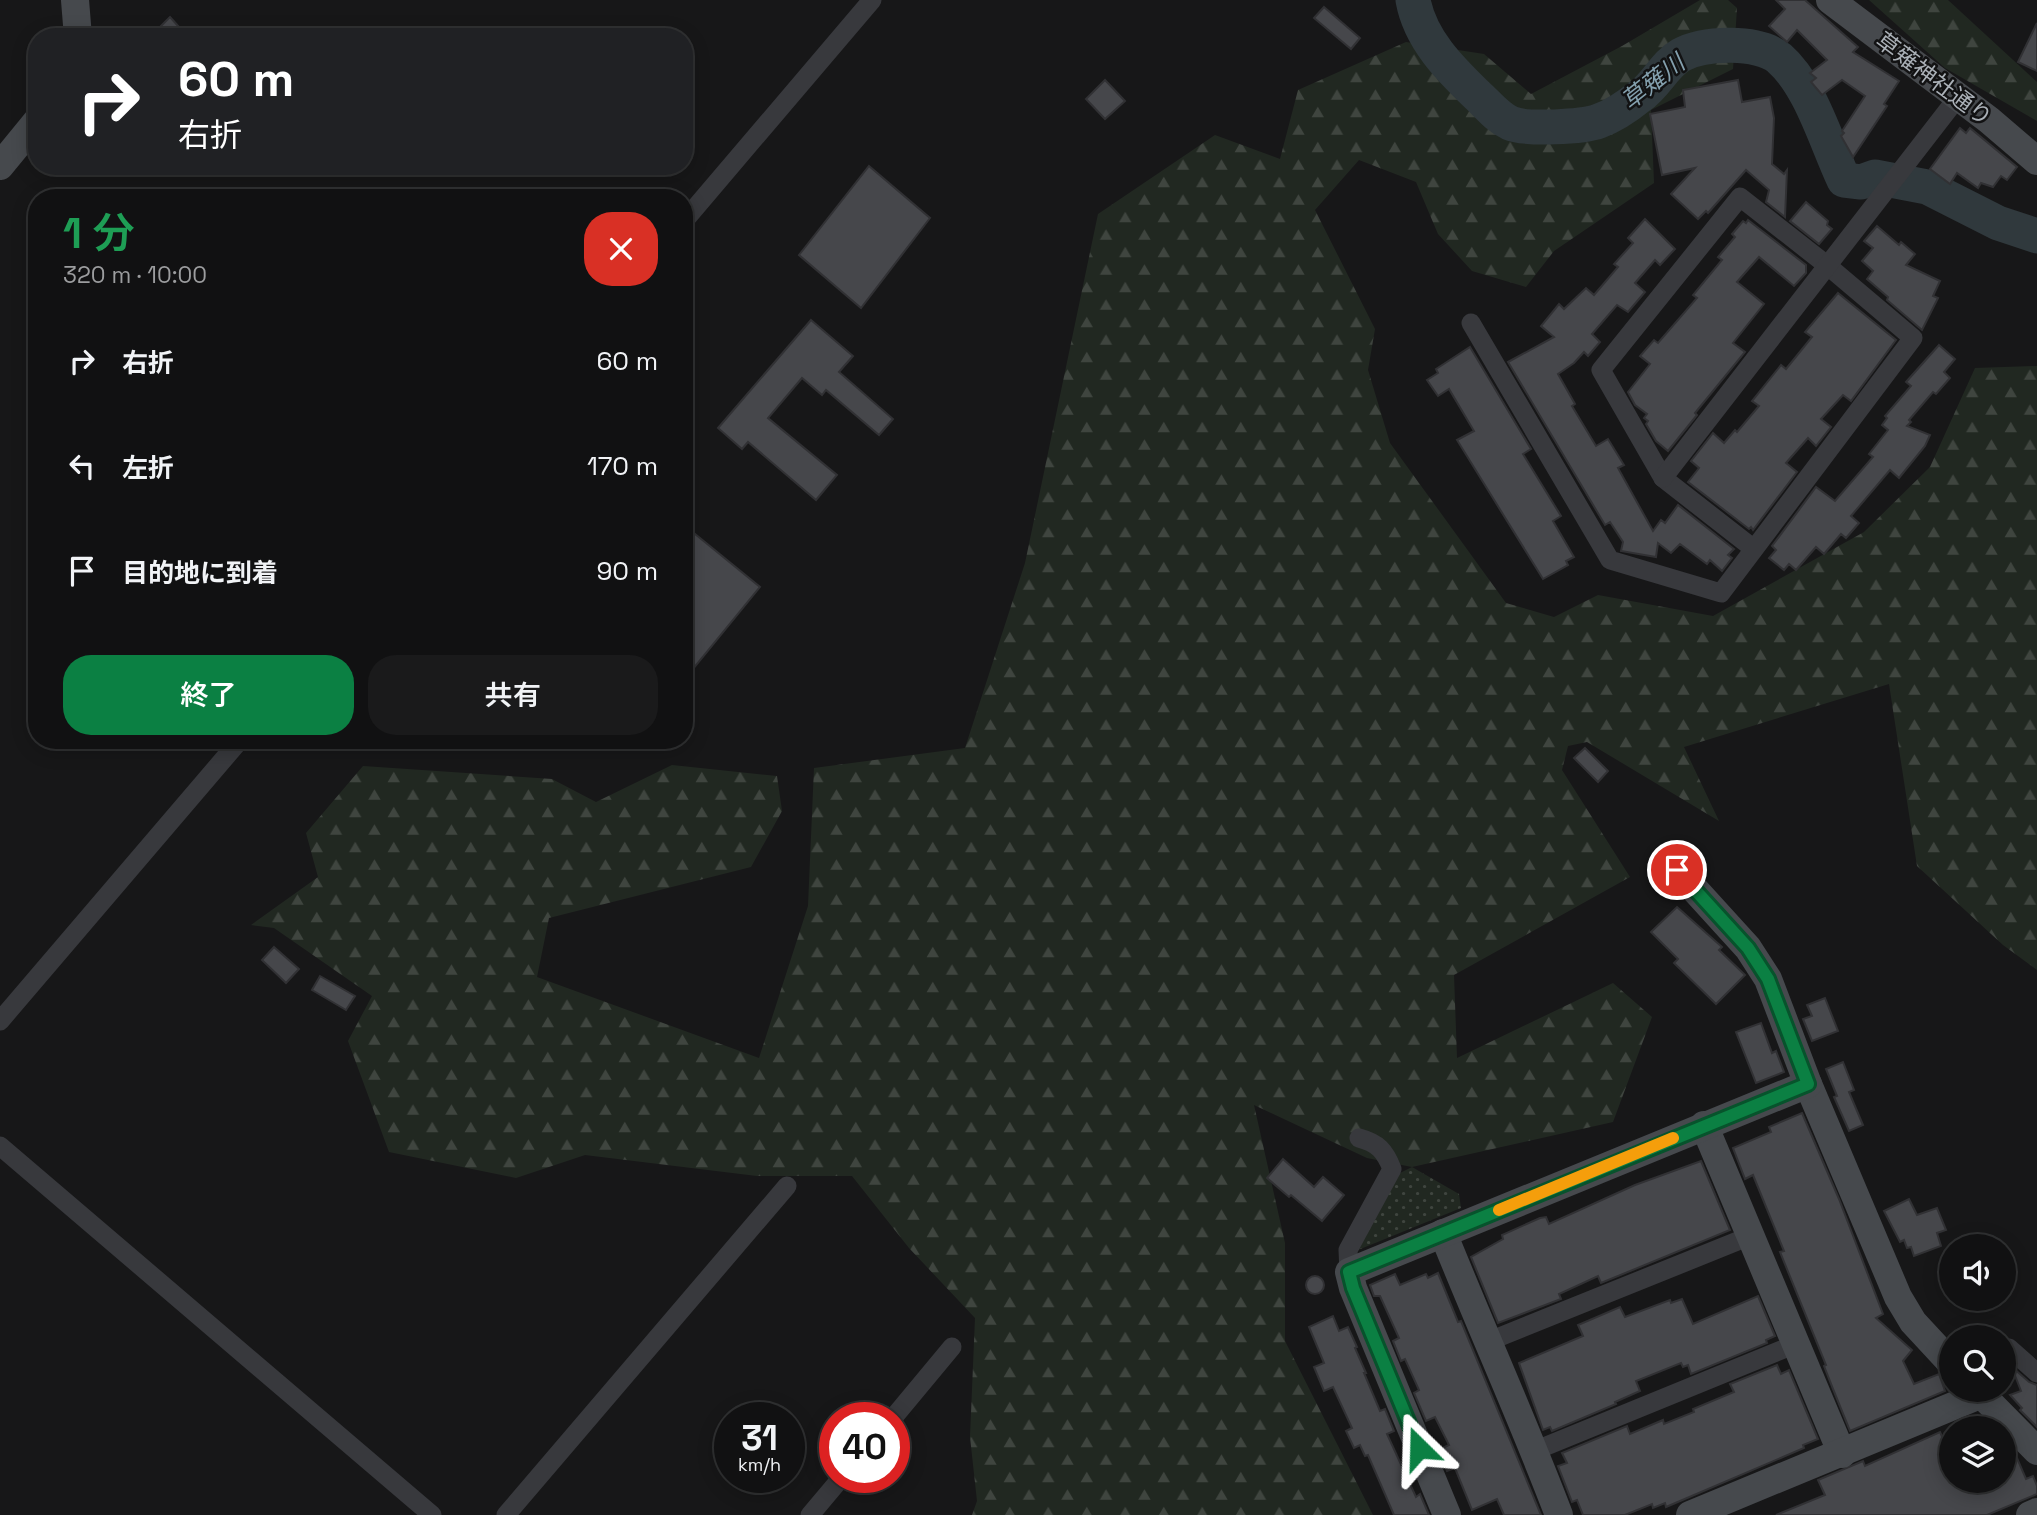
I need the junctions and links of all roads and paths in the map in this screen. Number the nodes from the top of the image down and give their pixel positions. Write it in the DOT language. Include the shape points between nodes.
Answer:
graph roads {
  1 [pos="75,0"];
  2 [pos="872,0"];
  3 [pos="1830,0"];
  4 [pos="77,28"];
  5 [pos="1958,97"];
  6 [pos="28,132"];
  7 [pos="2037,161"];
  8 [pos="0,166"];
  9 [pos="693,210"];
  10 [pos="1828,266"];
  11 [pos="1471,323"];
  12 [pos="1663,478"];
  13 [pos="1754,549"];
  14 [pos="232,749"];
  15 [pos="1677,870"];
  16 [pos="0,1021"];
  17 [pos="1808,1084"];
  18 [pos="1704,1125"];
  19 [pos="1359,1138"];
  20 [pos="0,1146"];
  21 [pos="787,1186"];
  22 [pos="1443,1233"];
  23 [pos="1750,1236"];
  24 [pos="1349,1272"];
  25 [pos="1487,1342"];
  26 [pos="1796,1344"];
  27 [pos="952,1348"];
  28 [pos="1939,1349"];
  29 [pos="2016,1354"];
  30 [pos="2037,1373"];
  31 [pos="906,1402"];
  32 [pos="1957,1402"];
  33 [pos="1989,1402"];
  34 [pos="1535,1451"];
  35 [pos="2037,1451"];
  36 [pos="1842,1454"];
  37 [pos="829,1493"];
  38 [pos="2037,1512"];
  39 [pos="1702,1513"];
  40 [pos="432,1515"];
  41 [pos="506,1515"];
  42 [pos="810,1515"];
  43 [pos="1447,1515"];
  44 [pos="1559,1515"];
  45 [pos="2030,1515"];
  1 -- 4 [label="street"];
  2 -- 9 [label="street"];
  3 -- 5 [label="street, 草薙神社通り"];
  5 -- 7 [label="street, 草薙神社通り"];
  5 -- 10 [label="street"];
  6 -- 8 [label="street"];
  10 -- 12 [label="street"];
  10 -- 12 [label="street" via="1740,197 1601,370"];
  10 -- 13 [label="street" via="1913,338"];
  11 -- 13 [label="street" via="1609,560 1721,593"];
  12 -- 13 [label="street"];
  14 -- 16 [label="street"];
  15 -- 17 [label="street" via="1748,948 1768,979"];
  17 -- 18 [label="street"];
  17 -- 28 [label="street" via="1898,1297 1913,1322"];
  18 -- 22 [label="street"];
  18 -- 23 [label="street"];
  19 -- 24 [label="street" via="1374,1142 1387,1154 1392,1169 1348,1250"];
  20 -- 40 [label="street"];
  21 -- 41 [label="street"];
  22 -- 24 [label="street"];
  22 -- 25 [label="street"];
  23 -- 25 [label="street"];
  23 -- 26 [label="street"];
  24 -- 43 [label="street"];
  25 -- 34 [label="street"];
  26 -- 34 [label="street"];
  26 -- 36 [label="street"];
  27 -- 31 [label="street"];
  29 -- 30 [label="street"];
  32 -- 36 [label="street"];
  33 -- 35 [label="street"];
  34 -- 44 [label="street"];
  36 -- 39 [label="street"];
  37 -- 42 [label="street"];
  38 -- 45 [label="street"];
}
